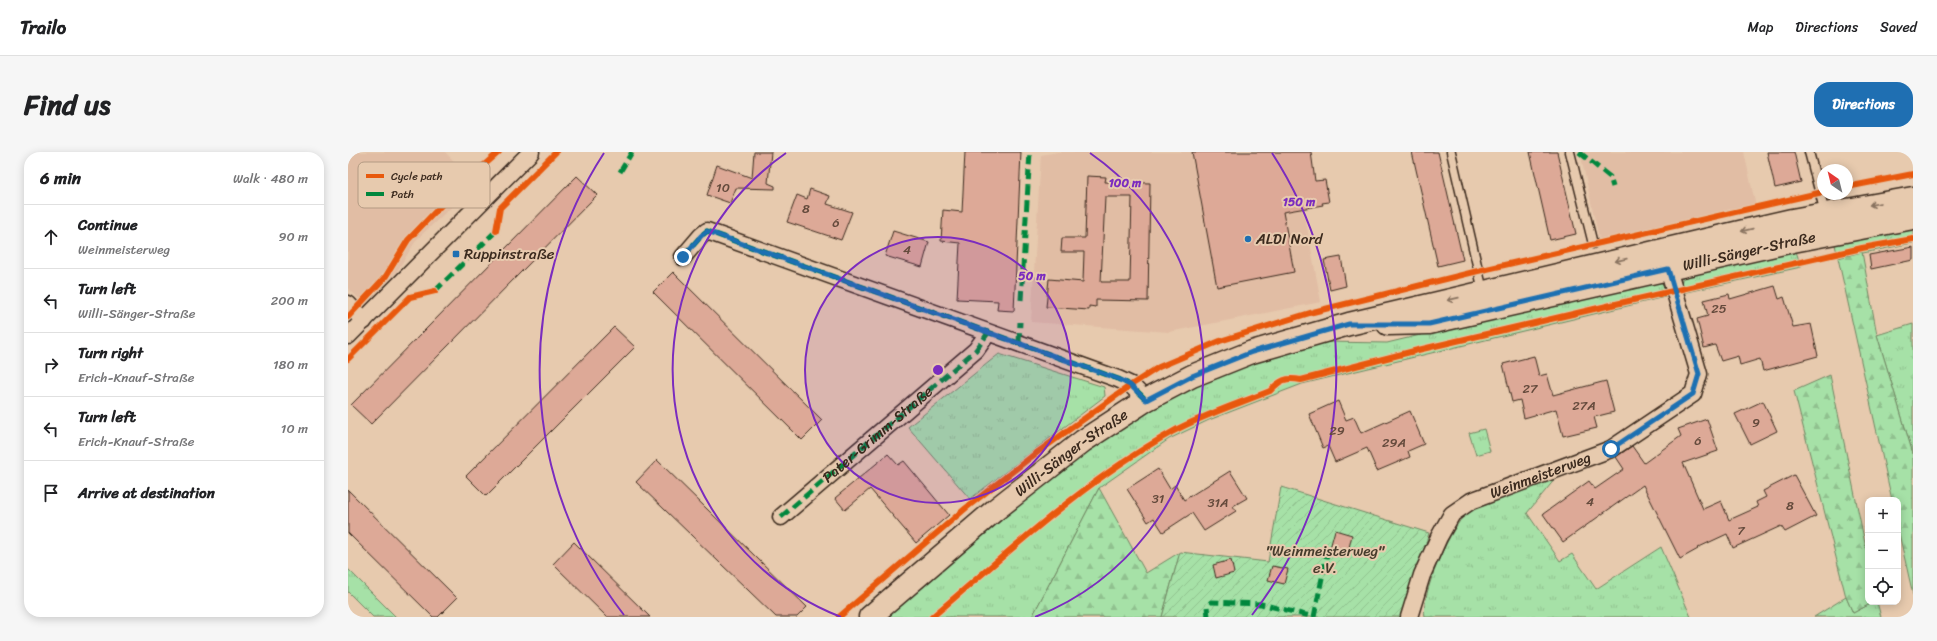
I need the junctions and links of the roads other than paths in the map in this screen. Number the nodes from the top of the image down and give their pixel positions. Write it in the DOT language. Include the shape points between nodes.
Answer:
graph roads {
  1 [pos="531,152"];
  2 [pos="1451,152"];
  3 [pos="1570,152"];
  4 [pos="1809,152"];
  5 [pos="490,192"];
  6 [pos="1913,198"];
  7 [pos="474,208"];
  8 [pos="1825,214"];
  9 [pos="1913,218"];
  10 [pos="1593,244"];
  11 [pos="683,257"];
  12 [pos="1668,269"];
  13 [pos="1483,292"];
  14 [pos="348,304"];
  15 [pos="364,321"];
  16 [pos="1349,324"];
  17 [pos="988,333"];
  18 [pos="348,336"];
  19 [pos="1146,400"];
  20 [pos="780,516"];
  21 [pos="870,617"];
  22 [pos="1409,617"];
  1 -- 5 [label="street"];
  2 -- 13 [label="lane"];
  3 -- 10 [label="lane"];
  4 -- 8 [label="lane, Willi-Sänger-Straße"];
  6 -- 8 [label="main road, Willi-Sänger-Straße, one-way"];
  7 -- 15 [label="street"];
  8 -- 13 [label="main road, Willi-Sänger-Straße, one-way"];
  9 -- 12 [label="main road, Willi-Sänger-Straße"];
  11 -- 17 [label="street" via="707,231"];
  12 -- 16 [label="main road, Willi-Sänger-Straße" via="1429,324"];
  12 -- 22 [label="street, Weinmeisterweg" via="1699,374 1693,394 1611,449 1471,501 1452,514 1422,575"];
  13 -- 16 [label="main road, Willi-Sänger-Straße, one-way"];
  14 -- 15 [label="street"];
  15 -- 18 [label="street"];
  16 -- 19 [label="main road, Willi-Sänger-Straße" via="1252,352 1192,376"];
  17 -- 19 [label="street" via="1118,379 1130,385"];
  17 -- 20 [label="street, Pater-Grimm-Straße" via="976,350"];
  19 -- 21 [label="main road, Willi-Sänger-Straße" via="1084,441 995,510"];
}
